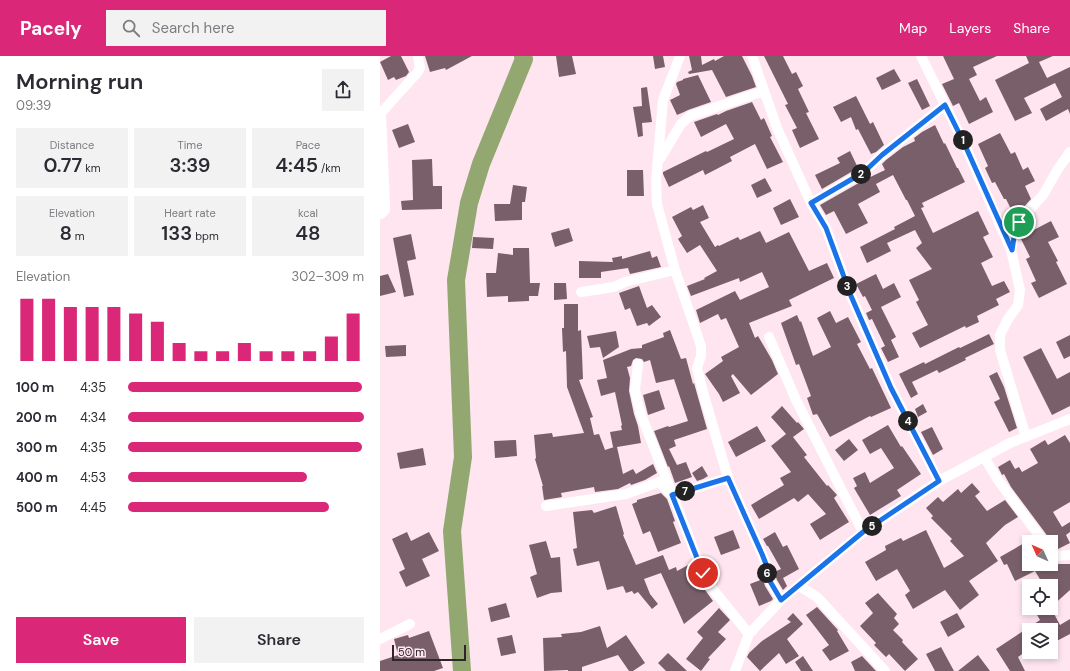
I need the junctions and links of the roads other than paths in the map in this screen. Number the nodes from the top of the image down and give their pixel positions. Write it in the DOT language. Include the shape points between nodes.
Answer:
graph roads {
  1 [pos="418,56"];
  2 [pos="680,56"];
  3 [pos="752,56"];
  4 [pos="920,56"];
  5 [pos="764,92"];
  6 [pos="945,105"];
  7 [pos="381,113"];
  8 [pos="1070,152"];
  9 [pos="658,162"];
  10 [pos="811,203"];
  11 [pos="380,214"];
  12 [pos="1012,250"];
  13 [pos="675,270"];
  14 [pos="581,292"];
  15 [pos="769,337"];
  16 [pos="638,364"];
  17 [pos="1070,419"];
  18 [pos="1026,437"];
  19 [pos="984,457"];
  20 [pos="728,478"];
  21 [pos="939,481"];
  22 [pos="672,495"];
  23 [pos="546,506"];
  24 [pos="863,532"];
  25 [pos="1039,535"];
  26 [pos="1070,555"];
  27 [pos="1058,556"];
  28 [pos="799,586"];
  29 [pos="781,600"];
  30 [pos="410,624"];
  31 [pos="749,634"];
  32 [pos="380,638"];
  33 [pos="735,671"];
  34 [pos="884,671"];
  1 -- 7 [label="street" via="420,68 417,73"];
  2 -- 9 [label="street" via="663,100"];
  3 -- 5 [label="street"];
  4 -- 6 [label="street"];
  5 -- 9 [label="street" via="690,116 681,124"];
  5 -- 10 [label="street" via="777,128"];
  6 -- 10 [label="street" via="864,172"];
  6 -- 12 [label="street"];
  7 -- 11 [label="street" via="385,210"];
  8 -- 12 [label="street" via="1043,195 1019,222"];
  9 -- 13 [label="street" via="657,204"];
  10 -- 21 [label="street" via="826,228 851,296 891,388"];
  12 -- 18 [label="street" via="1020,290 1018,305 1000,335 1000,350"];
  13 -- 14 [label="street" via="610,288"];
  13 -- 20 [label="street" via="701,346 697,368"];
  15 -- 24 [label="street" via="796,400"];
  16 -- 22 [label="street" via="635,390 640,412"];
  17 -- 18 [label="street"];
  18 -- 19 [label="street"];
  19 -- 21 [label="street"];
  19 -- 25 [label="street"];
  20 -- 22 [label="street"];
  20 -- 29 [label="street" via="762,554 771,583"];
  21 -- 24 [label="street"];
  22 -- 23 [label="street" via="659,482 626,494"];
  22 -- 31 [label="street" via="703,573 711,587"];
  24 -- 28 [label="street"];
  26 -- 27 [label="street"];
  28 -- 29 [label="street"];
  28 -- 34 [label="street" via="817,597"];
  29 -- 31 [label="street"];
  30 -- 32 [label="street"];
  31 -- 33 [label="street"];
}
